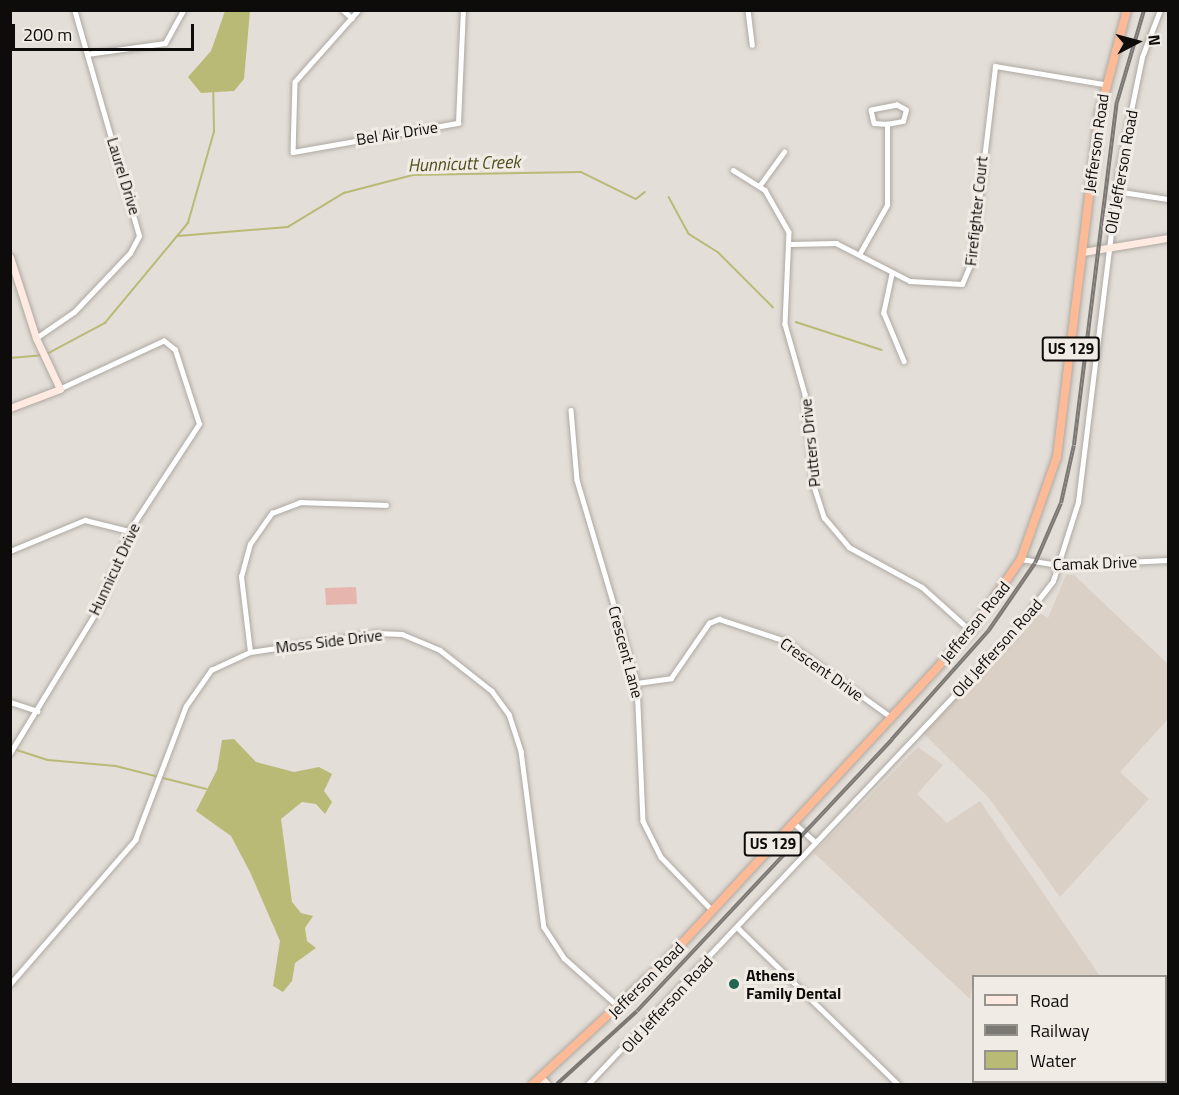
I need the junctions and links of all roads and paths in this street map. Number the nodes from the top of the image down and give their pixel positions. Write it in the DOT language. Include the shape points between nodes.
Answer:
graph roads {
  1 [pos="74,10"];
  2 [pos="183,10"];
  3 [pos="343,10"];
  4 [pos="358,10"];
  5 [pos="464,10"];
  6 [pos="748,10"];
  7 [pos="1127,10"];
  8 [pos="1160,10"];
  9 [pos="352,18"];
  10 [pos="752,45"];
  11 [pos="87,54"];
  12 [pos="1104,84"];
  13 [pos="887,124"];
  14 [pos="784,152"];
  15 [pos="733,170"];
  16 [pos="760,185"];
  17 [pos="1116,191"];
  18 [pos="1168,199"];
  19 [pos="1168,238"];
  20 [pos="790,244"];
  21 [pos="1108,249"];
  22 [pos="1083,252"];
  23 [pos="860,254"];
  24 [pos="10,257"];
  25 [pos="892,274"];
  26 [pos="36,338"];
  27 [pos="904,361"];
  28 [pos="60,389"];
  29 [pos="10,408"];
  30 [pos="571,410"];
  31 [pos="386,505"];
  32 [pos="129,531"];
  33 [pos="10,551"];
  34 [pos="1021,560"];
  35 [pos="1168,560"];
  36 [pos="1060,565"];
  37 [pos="971,631"];
  38 [pos="250,652"];
  39 [pos="637,683"];
  40 [pos="10,702"];
  41 [pos="38,711"];
  42 [pos="891,717"];
  43 [pos="10,753"];
  44 [pos="793,822"];
  45 [pos="815,842"];
  46 [pos="712,910"];
  47 [pos="737,927"];
  48 [pos="10,984"];
  49 [pos="620,1007"];
  50 [pos="544,1081"];
  51 [pos="533,1084"];
  52 [pos="588,1084"];
  53 [pos="898,1084"];
  1 -- 11 [label="street, Laurel Drive"];
  2 -- 11 [label="street" via="165,43"];
  3 -- 9 [label="street"];
  4 -- 9 [label="street"];
  5 -- 9 [label="street, Bel Air Drive" via="458,123 293,152 295,82"];
  6 -- 10 [label="street"];
  7 -- 12 [label="highway, Jefferson Road / US 129"];
  8 -- 17 [label="street, Old Jefferson Road" via="1142,57"];
  11 -- 26 [label="street, Laurel Drive" via="139,236 130,254 74,312"];
  12 -- 22 [label="highway, Jefferson Road / US 129"];
  12 -- 25 [label="street, Firefighter Court" via="995,66 967,280 954,285"];
  13 -- 13 [label="street" via="903,121 906,110 897,105 871,110 874,123"];
  13 -- 23 [label="street" via="887,205"];
  14 -- 16 [label="street"];
  15 -- 16 [label="street, Putters Drive"];
  16 -- 20 [label="street, Putters Drive" via="780,209"];
  17 -- 18 [label="street"];
  17 -- 21 [label="street, Old Jefferson Road"];
  19 -- 21 [label="street"];
  20 -- 23 [label="street, Firefighter Court" via="827,242"];
  20 -- 37 [label="street, Putters Drive" via="785,324 807,403 819,507 849,547 922,587"];
  21 -- 22 [label="street"];
  21 -- 36 [label="street, Old Jefferson Road" via="1078,502"];
  22 -- 34 [label="highway, Jefferson Road / US 129" via="1057,457"];
  23 -- 25 [label="street, Firefighter Court"];
  24 -- 26 [label="street"];
  25 -- 27 [label="street" via="884,313"];
  26 -- 28 [label="street"];
  28 -- 29 [label="street"];
  28 -- 32 [label="street, Hunnicut Drive" via="110,370 155,342 168,342 175,350 197,406 199,428"];
  30 -- 39 [label="street, Crescent Lane" via="576,480"];
  31 -- 38 [label="street" via="300,502 272,513 250,544 241,577"];
  32 -- 33 [label="street" via="85,520"];
  32 -- 41 [label="street, Hunnicut Drive" via="98,609"];
  34 -- 36 [label="street, Camak Drive"];
  34 -- 37 [label="highway, Jefferson Road / US 129"];
  35 -- 36 [label="street, Camak Drive"];
  36 -- 45 [label="street, Old Jefferson Road" via="1042,599 1017,628"];
  37 -- 42 [label="highway, Jefferson Road / US 129"];
  38 -- 48 [label="street, Moss Side Drive" via="221,663 197,686 142,830"];
  38 -- 49 [label="street, Moss Side Drive" via="377,633 402,634 440,650 492,691 518,736 544,927 564,958"];
  39 -- 42 [label="street, Crescent Drive" via="671,678 709,623 719,619 786,641"];
  39 -- 46 [label="street, Crescent Lane" via="643,821 661,857"];
  40 -- 41 [label="street"];
  41 -- 43 [label="street, Hunnicut Drive"];
  42 -- 44 [label="highway, Jefferson Road / US 129"];
  44 -- 45 [label="street"];
  44 -- 46 [label="highway, Jefferson Road / US 129"];
  45 -- 47 [label="street, Old Jefferson Road"];
  46 -- 49 [label="highway, Jefferson Road / US 129"];
  47 -- 52 [label="street, Old Jefferson Road"];
  47 -- 53 [label="street"];
  49 -- 50 [label="highway, Jefferson Road / US 129"];
  50 -- 51 [label="highway, Jefferson Road / US 129"];
}
